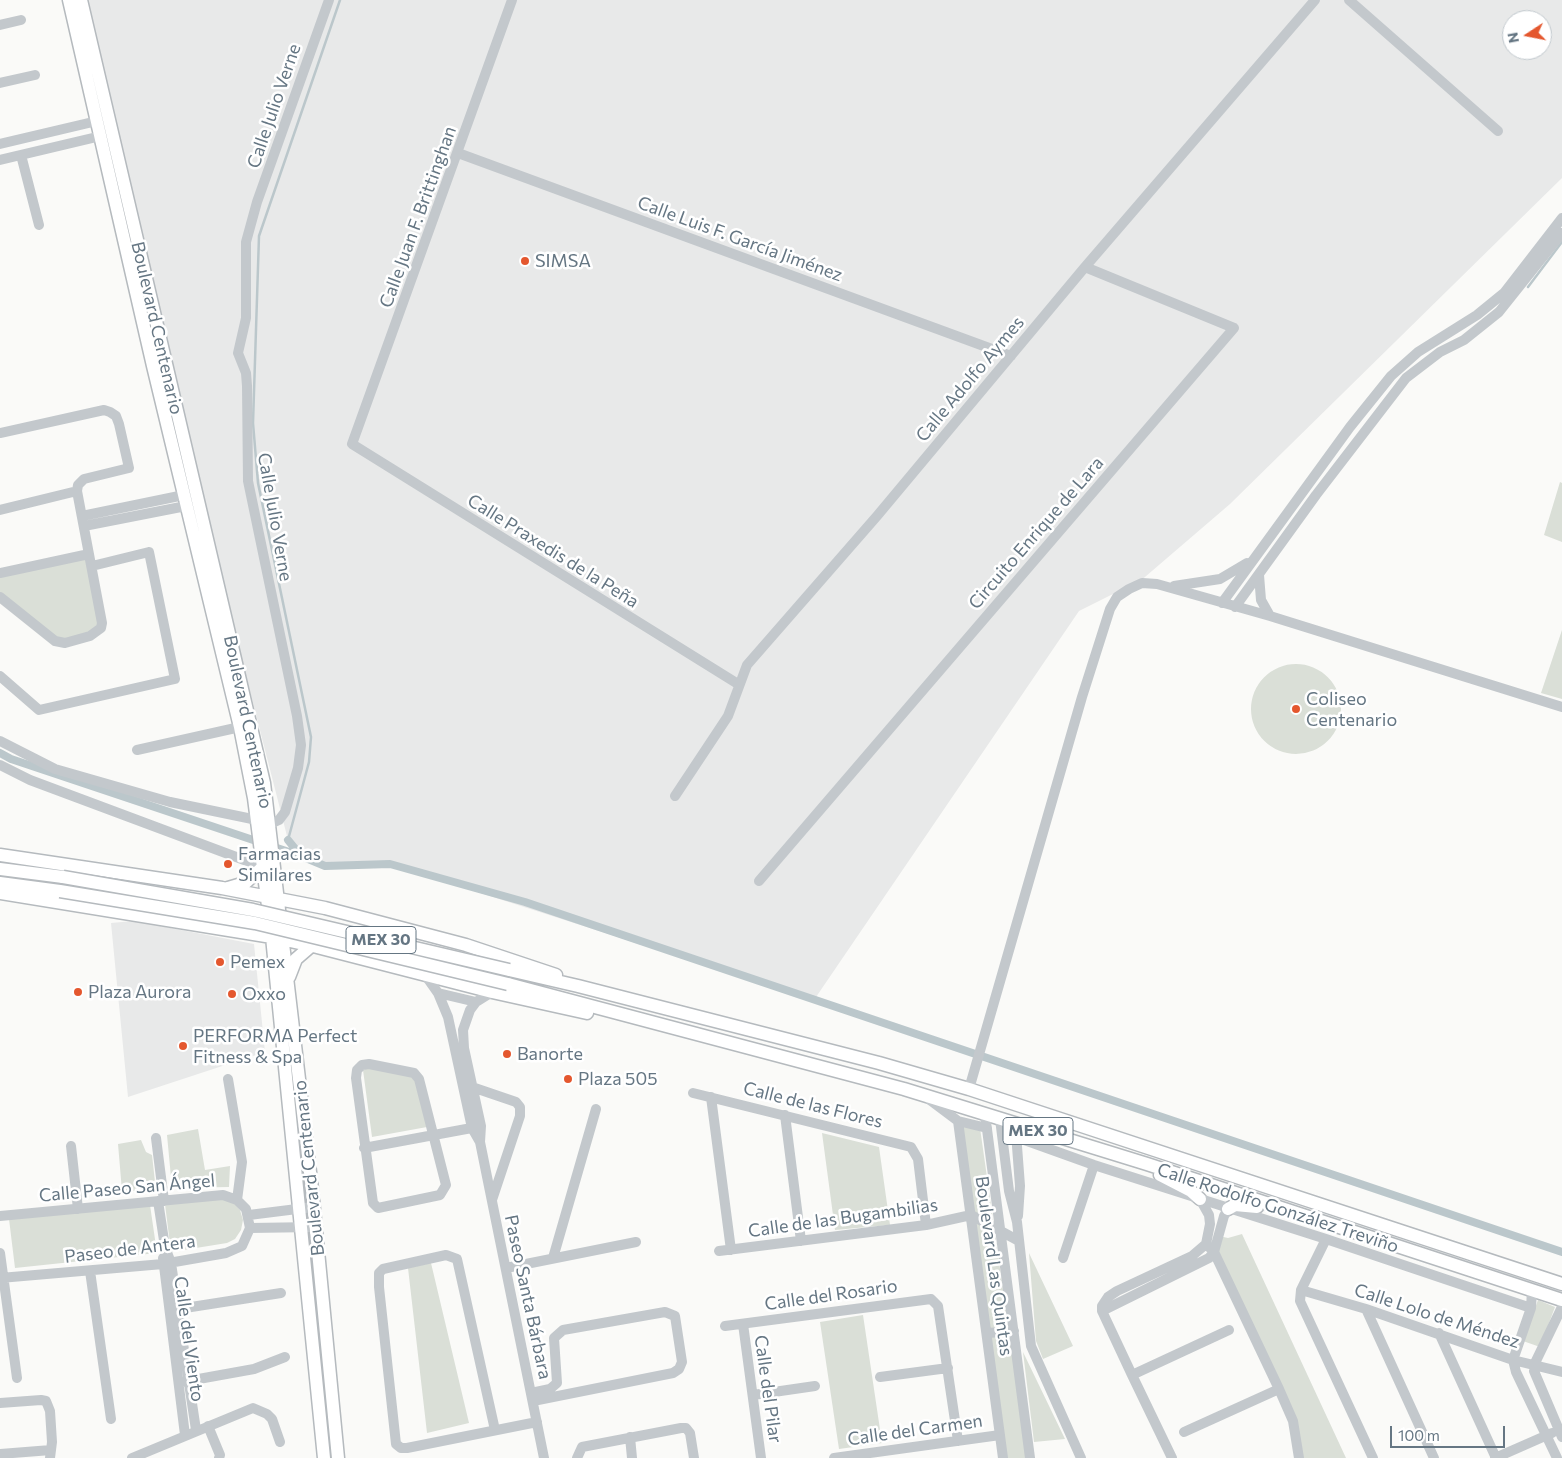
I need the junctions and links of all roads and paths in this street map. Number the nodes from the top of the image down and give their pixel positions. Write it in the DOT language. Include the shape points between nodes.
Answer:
graph roads {
  1 [pos="69,0"];
  2 [pos="81,0"];
  3 [pos="329,0"];
  4 [pos="512,0"];
  5 [pos="1316,0"];
  6 [pos="1349,0"];
  7 [pos="21,20"];
  8 [pos="0,25"];
  9 [pos="35,75"];
  10 [pos="0,83"];
  11 [pos="97,121"];
  12 [pos="1498,130"];
  13 [pos="101,136"];
  14 [pos="0,144"];
  15 [pos="458,153"];
  16 [pos="21,154"];
  17 [pos="0,160"];
  18 [pos="122,175"];
  19 [pos="124,212"];
  20 [pos="1562,218"];
  21 [pos="39,225"];
  22 [pos="1562,233"];
  23 [pos="1085,267"];
  24 [pos="1011,356"];
  25 [pos="1350,427"];
  26 [pos="0,433"];
  27 [pos="1360,436"];
  28 [pos="352,444"];
  29 [pos="77,491"];
  30 [pos="185,500"];
  31 [pos="0,510"];
  32 [pos="83,521"];
  33 [pos="90,554"];
  34 [pos="211,559"];
  35 [pos="1252,560"];
  36 [pos="92,566"];
  37 [pos="0,573"];
  38 [pos="1259,573"];
  39 [pos="1169,587"];
  40 [pos="208,596"];
  41 [pos="0,597"];
  42 [pos="1222,603"];
  43 [pos="1235,607"];
  44 [pos="1270,616"];
  45 [pos="232,643"];
  46 [pos="0,676"];
  47 [pos="738,684"];
  48 [pos="1562,707"];
  49 [pos="249,714"];
  50 [pos="240,727"];
  51 [pos="253,731"];
  52 [pos="0,741"];
  53 [pos="137,750"];
  54 [pos="0,765"];
  55 [pos="675,796"];
  56 [pos="264,826"];
  57 [pos="0,855"];
  58 [pos="267,864"];
  59 [pos="0,869"];
  60 [pos="759,881"];
  61 [pos="0,883"];
  62 [pos="228,889"];
  63 [pos="0,893"];
  64 [pos="273,898"];
  65 [pos="325,908"];
  66 [pos="231,930"];
  67 [pos="278,939"];
  68 [pos="314,946"];
  69 [pos="426,976"];
  70 [pos="288,979"];
  71 [pos="578,986"];
  72 [pos="492,992"];
  73 [pos="438,993"];
  74 [pos="476,1002"];
  75 [pos="650,1022"];
  76 [pos="228,1080"];
  77 [pos="472,1087"];
  78 [pos="969,1089"];
  79 [pos="693,1092"];
  80 [pos="923,1095"];
  81 [pos="711,1097"];
  82 [pos="596,1109"];
  83 [pos="985,1114"];
  84 [pos="784,1115"];
  85 [pos="1000,1119"];
  86 [pos="958,1121"];
  87 [pos="1015,1124"];
  88 [pos="476,1127"];
  89 [pos="987,1128"];
  90 [pos="435,1135"];
  91 [pos="1016,1137"];
  92 [pos="156,1138"];
  93 [pos="71,1146"];
  94 [pos="364,1148"];
  95 [pos="1017,1154"];
  96 [pos="1004,1156"];
  97 [pos="1147,1164"];
  98 [pos="1094,1165"];
  99 [pos="1019,1174"];
  100 [pos="1006,1176"];
  101 [pos="1200,1199"];
  102 [pos="237,1200"];
  103 [pos="161,1201"];
  104 [pos="492,1201"];
  105 [pos="1272,1206"];
  106 [pos="314,1207"];
  107 [pos="299,1208"];
  108 [pos="78,1209"];
  109 [pos="1228,1209"];
  110 [pos="249,1215"];
  111 [pos="971,1215"];
  112 [pos="0,1216"];
  113 [pos="1017,1222"];
  114 [pos="926,1225"];
  115 [pos="316,1227"];
  116 [pos="250,1228"];
  117 [pos="301,1228"];
  118 [pos="1001,1231"];
  119 [pos="1326,1239"];
  120 [pos="800,1241"];
  121 [pos="1019,1241"];
  122 [pos="636,1242"];
  123 [pos="1206,1244"];
  124 [pos="731,1250"];
  125 [pos="719,1251"];
  126 [pos="1214,1252"];
  127 [pos="0,1253"];
  128 [pos="553,1258"];
  129 [pos="1063,1258"];
  130 [pos="167,1263"];
  131 [pos="506,1268"];
  132 [pos="90,1271"];
  133 [pos="2,1278"];
  134 [pos="1562,1284"];
  135 [pos="1301,1290"];
  136 [pos="1532,1290"];
  137 [pos="281,1293"];
  138 [pos="1562,1300"];
  139 [pos="1531,1308"];
  140 [pos="173,1309"];
  141 [pos="1366,1309"];
  142 [pos="1102,1311"];
  143 [pos="1560,1314"];
  144 [pos="743,1324"];
  145 [pos="725,1326"];
  146 [pos="1230,1330"];
  147 [pos="1014,1331"];
  148 [pos="988,1333"];
  149 [pos="1439,1333"];
  150 [pos="285,1357"];
  151 [pos="1514,1360"];
  152 [pos="1535,1364"];
  153 [pos="948,1368"];
  154 [pos="1562,1372"];
  155 [pos="1132,1375"];
  156 [pos="880,1377"];
  157 [pos="17,1378"];
  158 [pos="184,1382"];
  159 [pos="815,1386"];
  160 [pos="1279,1389"];
  161 [pos="753,1395"];
  162 [pos="532,1397"];
  163 [pos="0,1403"];
  164 [pos="111,1419"];
  165 [pos="537,1422"];
  166 [pos="208,1426"];
  167 [pos="196,1430"];
  168 [pos="495,1430"];
  169 [pos="1184,1432"];
  170 [pos="1561,1432"];
  171 [pos="186,1435"];
  172 [pos="1000,1435"];
  173 [pos="1546,1435"];
  174 [pos="630,1437"];
  175 [pos="958,1441"];
  176 [pos="280,1442"];
  177 [pos="0,1454"];
  178 [pos="50,1454"];
  179 [pos="338,1455"];
  180 [pos="1080,1457"];
  181 [pos="132,1458"];
  182 [pos="219,1458"];
  183 [pos="323,1458"];
  184 [pos="544,1458"];
  185 [pos="577,1458"];
  186 [pos="632,1458"];
  187 [pos="694,1458"];
  188 [pos="761,1458"];
  189 [pos="834,1458"];
  190 [pos="1003,1458"];
  191 [pos="1030,1458"];
  192 [pos="1172,1458"];
  193 [pos="1300,1458"];
  194 [pos="1373,1458"];
  195 [pos="1434,1458"];
  196 [pos="1496,1458"];
  197 [pos="1557,1458"];
  1 -- 11 [label="main road, Boulevard Centenario"];
  2 -- 18 [label="main road, Boulevard Centenario"];
  3 -- 56 [label="street, Calle Julio Verne" via="249,230 245,257 246,318 238,353 246,373 248,481 300,734 298,768 285,812 279,820"];
  4 -- 15 [label="street, Calle Juan F. Brittinghan"];
  5 -- 23 [label="street, Calle Adolfo Aymes"];
  6 -- 12 [label="street"];
  7 -- 8 [label="street"];
  9 -- 10 [label="street"];
  11 -- 13 [label="main road, Boulevard Centenario"];
  11 -- 14 [label="street"];
  11 -- 18 [label="main road" via="105,127 115,169"];
  13 -- 16 [label="street"];
  13 -- 19 [label="main road, Boulevard Centenario"];
  15 -- 24 [label="street, Calle Luis F. García Jiménez"];
  15 -- 28 [label="street, Calle Juan F. Brittinghan"];
  16 -- 17 [label="street"];
  16 -- 21 [label="street"];
  18 -- 19 [label="main road, Boulevard Centenario"];
  19 -- 30 [label="main road, Boulevard Centenario"];
  19 -- 34 [label="main road, Boulevard Centenario"];
  20 -- 25 [label="street" via="1504,293 1405,363"];
  22 -- 27 [label="street" via="1500,312 1406,378"];
  23 -- 24 [label="street, Calle Adolfo Aymes"];
  23 -- 60 [label="street, Circuito Enrique de Lara" via="1234,328"];
  24 -- 47 [label="street, Calle Adolfo Aymes" via="747,666"];
  25 -- 27 [label="street"];
  25 -- 35 [label="street"];
  26 -- 29 [label="street" via="104,410 116,416 129,468 84,479"];
  27 -- 38 [label="street"];
  28 -- 47 [label="street, Calle Praxedis de la Peña"];
  29 -- 31 [label="street"];
  29 -- 32 [label="street"];
  30 -- 32 [label="street"];
  30 -- 34 [label="main road" via="192,501"];
  30 -- 40 [label="main road, Boulevard Centenario"];
  32 -- 33 [label="street"];
  33 -- 36 [label="street"];
  33 -- 37 [label="street"];
  34 -- 45 [label="main road, Boulevard Centenario"];
  35 -- 39 [label="street" via="1220,579"];
  35 -- 42 [label="street"];
  36 -- 41 [label="street" via="102,623 98,633 90,636 65,643 55,641"];
  36 -- 46 [label="street" via="149,552 175,679 39,710"];
  38 -- 43 [label="street"];
  38 -- 44 [label="street" via="1258,592"];
  39 -- 42 [label="street"];
  39 -- 78 [label="street" via="1142,584 1128,588 1110,609"];
  40 -- 45 [label="main road" via="221,633"];
  40 -- 50 [label="main road, Boulevard Centenario"];
  42 -- 43 [label="street"];
  43 -- 44 [label="street"];
  44 -- 48 [label="street"];
  45 -- 49 [label="main road, Boulevard Centenario"];
  47 -- 55 [label="street, Calle Adolfo Aymes" via="728,716"];
  49 -- 50 [label="street"];
  49 -- 51 [label="main road, Boulevard Centenario"];
  50 -- 51 [label="street"];
  50 -- 53 [label="street"];
  50 -- 56 [label="main road, Boulevard Centenario"];
  51 -- 56 [label="main road, Boulevard Centenario"];
  52 -- 56 [label="street" via="55,769"];
  54 -- 58 [label="street" via="30,780"];
  56 -- 58 [label="main road, Boulevard Centenario"];
  57 -- 62 [label="main road"];
  58 -- 62 [label="main road" via="245,883"];
  58 -- 64 [label="main road, Boulevard Centenario"];
  59 -- 71 [label="main road, MEX 30, bridge" via="253,910"];
  61 -- 75 [label="main road, MEX 30, bridge" via="255,923"];
  62 -- 64 [label="main road"];
  62 -- 66 [label="main road" via="239,897 241,915"];
  63 -- 66 [label="main road"];
  64 -- 65 [label="main road"];
  64 -- 67 [label="main road, Boulevard Centenario"];
  65 -- 68 [label="main road" via="318,912 310,925"];
  65 -- 71 [label="main road" via="501,955"];
  66 -- 67 [label="main road"];
  67 -- 68 [label="main road"];
  67 -- 70 [label="main road, Boulevard Centenario"];
  67 -- 107 [label="main road, Boulevard Centenario"];
  68 -- 69 [label="main road"];
  68 -- 70 [label="main road" via="296,959"];
  69 -- 72 [label="main road"];
  69 -- 73 [label="street, Paseo Santa Bárbara"];
  70 -- 106 [label="main road, Boulevard Centenario"];
  71 -- 78 [label="main road, MEX 30"];
  72 -- 74 [label="street, Paseo Santa Bárbara"];
  72 -- 75 [label="main road" via="578,1012"];
  73 -- 74 [label="street"];
  73 -- 88 [label="street, Paseo Santa Bárbara" via="452,1029"];
  74 -- 77 [label="street, Paseo Santa Bárbara" via="463,1030"];
  75 -- 80 [label="main road, MEX 30"];
  76 -- 102 [label="street" via="242,1162"];
  77 -- 88 [label="street, Paseo Santa Bárbara"];
  77 -- 104 [label="street" via="516,1102 520,1107 520,1116"];
  78 -- 134 [label="main road, MEX 30"];
  79 -- 81 [label="street, Calle de las Flores"];
  80 -- 83 [label="main road, MEX 30"];
  80 -- 86 [label="street"];
  81 -- 84 [label="street, Calle de las Flores"];
  81 -- 124 [label="street"];
  82 -- 128 [label="street"];
  83 -- 85 [label="main road, MEX 30"];
  83 -- 89 [label="street, Boulevard Las Quintas"];
  84 -- 114 [label="street, Calle de las Flores" via="911,1147 918,1159"];
  84 -- 120 [label="street"];
  85 -- 87 [label="main road, MEX 30"];
  85 -- 96 [label="street"];
  86 -- 89 [label="street"];
  86 -- 111 [label="street, Boulevard Las Quintas"];
  87 -- 91 [label="street"];
  87 -- 97 [label="main road, MEX 30"];
  88 -- 90 [label="street"];
  88 -- 104 [label="street, Paseo Santa Bárbara"];
  89 -- 118 [label="street, Boulevard Las Quintas"];
  90 -- 94 [label="street"];
  90 -- 94 [label="street" via="446,1185 444,1191 440,1195 378,1208 372,1198"];
  90 -- 94 [label="street" via="420,1079 414,1073 362,1065 356,1078"];
  91 -- 95 [label="street"];
  91 -- 98 [label="street, Calle Rodolfo González Treviño"];
  92 -- 103 [label="street, Calle del Viento"];
  93 -- 108 [label="street"];
  95 -- 96 [label="street"];
  95 -- 99 [label="street"];
  96 -- 100 [label="street"];
  97 -- 101 [label="main road" via="1156,1173"];
  97 -- 105 [label="main road, MEX 30"];
  98 -- 101 [label="street, Calle Rodolfo González Treviño"];
  98 -- 129 [label="street"];
  99 -- 100 [label="street"];
  99 -- 113 [label="street"];
  100 -- 113 [label="street"];
  101 -- 109 [label="street, Calle Rodolfo González Treviño"];
  101 -- 123 [label="street" via="1209,1215"];
  102 -- 103 [label="street, Calle Paseo San Ángel" via="224,1195"];
  102 -- 110 [label="street, Calle Paseo San Ángel"];
  103 -- 108 [label="street, Calle Paseo San Ángel"];
  103 -- 130 [label="street, Calle del Viento"];
  104 -- 131 [label="street, Paseo Santa Bárbara"];
  105 -- 109 [label="main road" via="1236,1205"];
  105 -- 136 [label="main road, MEX 30"];
  106 -- 107 [label="street"];
  106 -- 115 [label="main road, Boulevard Centenario"];
  107 -- 110 [label="street"];
  107 -- 117 [label="main road, Boulevard Centenario"];
  108 -- 112 [label="street, Calle Paseo San Ángel"];
  109 -- 119 [label="street, Calle Rodolfo González Treviño"];
  109 -- 126 [label="street"];
  110 -- 116 [label="street"];
  111 -- 114 [label="street, Calle de las Bugambilias"];
  111 -- 118 [label="street"];
  111 -- 148 [label="street, Boulevard Las Quintas"];
  113 -- 121 [label="street"];
  114 -- 120 [label="street, Calle de las Bugambilias"];
  115 -- 117 [label="street"];
  115 -- 179 [label="main road, Boulevard Centenario"];
  116 -- 117 [label="street"];
  116 -- 130 [label="street, Paseo de Antera" via="246,1240 233,1252"];
  117 -- 183 [label="main road, Boulevard Centenario"];
  118 -- 121 [label="street"];
  118 -- 147 [label="street, Boulevard Las Quintas"];
  119 -- 135 [label="street"];
  119 -- 139 [label="street, Calle Rodolfo González Treviño"];
  120 -- 124 [label="street, Calle de las Bugambilias"];
  121 -- 180 [label="street" via="1031,1346"];
  122 -- 128 [label="street"];
  123 -- 126 [label="street"];
  123 -- 142 [label="street" via="1185,1260 1117,1291 1104,1302"];
  124 -- 125 [label="street, Calle de las Bugambilias"];
  126 -- 142 [label="street" via="1203,1262"];
  126 -- 160 [label="street"];
  127 -- 133 [label="street"];
  128 -- 131 [label="street"];
  130 -- 132 [label="street, Paseo de Antera"];
  130 -- 140 [label="street, Calle del Viento"];
  131 -- 162 [label="street, Paseo Santa Bárbara"];
  132 -- 133 [label="street, Paseo de Antera"];
  132 -- 164 [label="street"];
  133 -- 157 [label="street"];
  135 -- 141 [label="street, Calle Lolo de Méndez"];
  135 -- 194 [label="street" via="1300,1301"];
  136 -- 138 [label="main road, MEX 30"];
  136 -- 139 [label="street"];
  137 -- 140 [label="street"];
  139 -- 151 [label="street"];
  140 -- 158 [label="street, Calle del Viento"];
  141 -- 149 [label="street, Calle Lolo de Méndez"];
  141 -- 195 [label="street"];
  142 -- 155 [label="street"];
  143 -- 152 [label="street"];
  144 -- 145 [label="street, Calle del Rosario"];
  144 -- 153 [label="street, Calle del Rosario" via="931,1299 938,1306"];
  144 -- 161 [label="street, Calle del Pilar"];
  146 -- 155 [label="street"];
  147 -- 148 [label="street"];
  147 -- 191 [label="street, Boulevard Las Quintas"];
  148 -- 172 [label="street, Boulevard Las Quintas"];
  149 -- 151 [label="street, Calle Lolo de Méndez"];
  149 -- 196 [label="street"];
  150 -- 158 [label="street" via="247,1371"];
  151 -- 152 [label="street, Calle Lolo de Méndez"];
  151 -- 173 [label="street" via="1516,1372"];
  152 -- 154 [label="street, Calle Lolo de Méndez"];
  152 -- 170 [label="street" via="1537,1380"];
  153 -- 156 [label="street"];
  153 -- 175 [label="street"];
  155 -- 192 [label="street"];
  158 -- 167 [label="street, Calle del Viento"];
  158 -- 171 [label="street, Calle del Viento"];
  159 -- 161 [label="street"];
  160 -- 169 [label="street"];
  160 -- 193 [label="street" via="1293,1421"];
  161 -- 188 [label="street, Calle del Pilar"];
  162 -- 162 [label="street" via="673,1373 682,1362 675,1316 665,1312 563,1330 554,1338 558,1383"];
  162 -- 165 [label="street, Paseo Santa Bárbara"];
  163 -- 178 [label="street" via="46,1401 50,1411"];
  165 -- 168 [label="street"];
  165 -- 184 [label="street, Paseo Santa Bárbara"];
  166 -- 167 [label="street"];
  166 -- 176 [label="street" via="246,1410 260,1410 272,1419"];
  166 -- 182 [label="street"];
  167 -- 171 [label="street"];
  168 -- 168 [label="street" via="407,1448 396,1444 379,1287 379,1273 383,1269 446,1255 457,1259"];
  170 -- 173 [label="street"];
  171 -- 181 [label="street"];
  172 -- 175 [label="street, Calle del Carmen"];
  172 -- 190 [label="street, Boulevard Las Quintas"];
  173 -- 196 [label="street"];
  173 -- 197 [label="street"];
  174 -- 185 [label="street" via="582,1447"];
  174 -- 186 [label="street"];
  174 -- 187 [label="street" via="686,1428 690,1433"];
  175 -- 189 [label="street, Calle del Carmen"];
  177 -- 178 [label="street"];
  179 -- 183 [label="street"];
}
